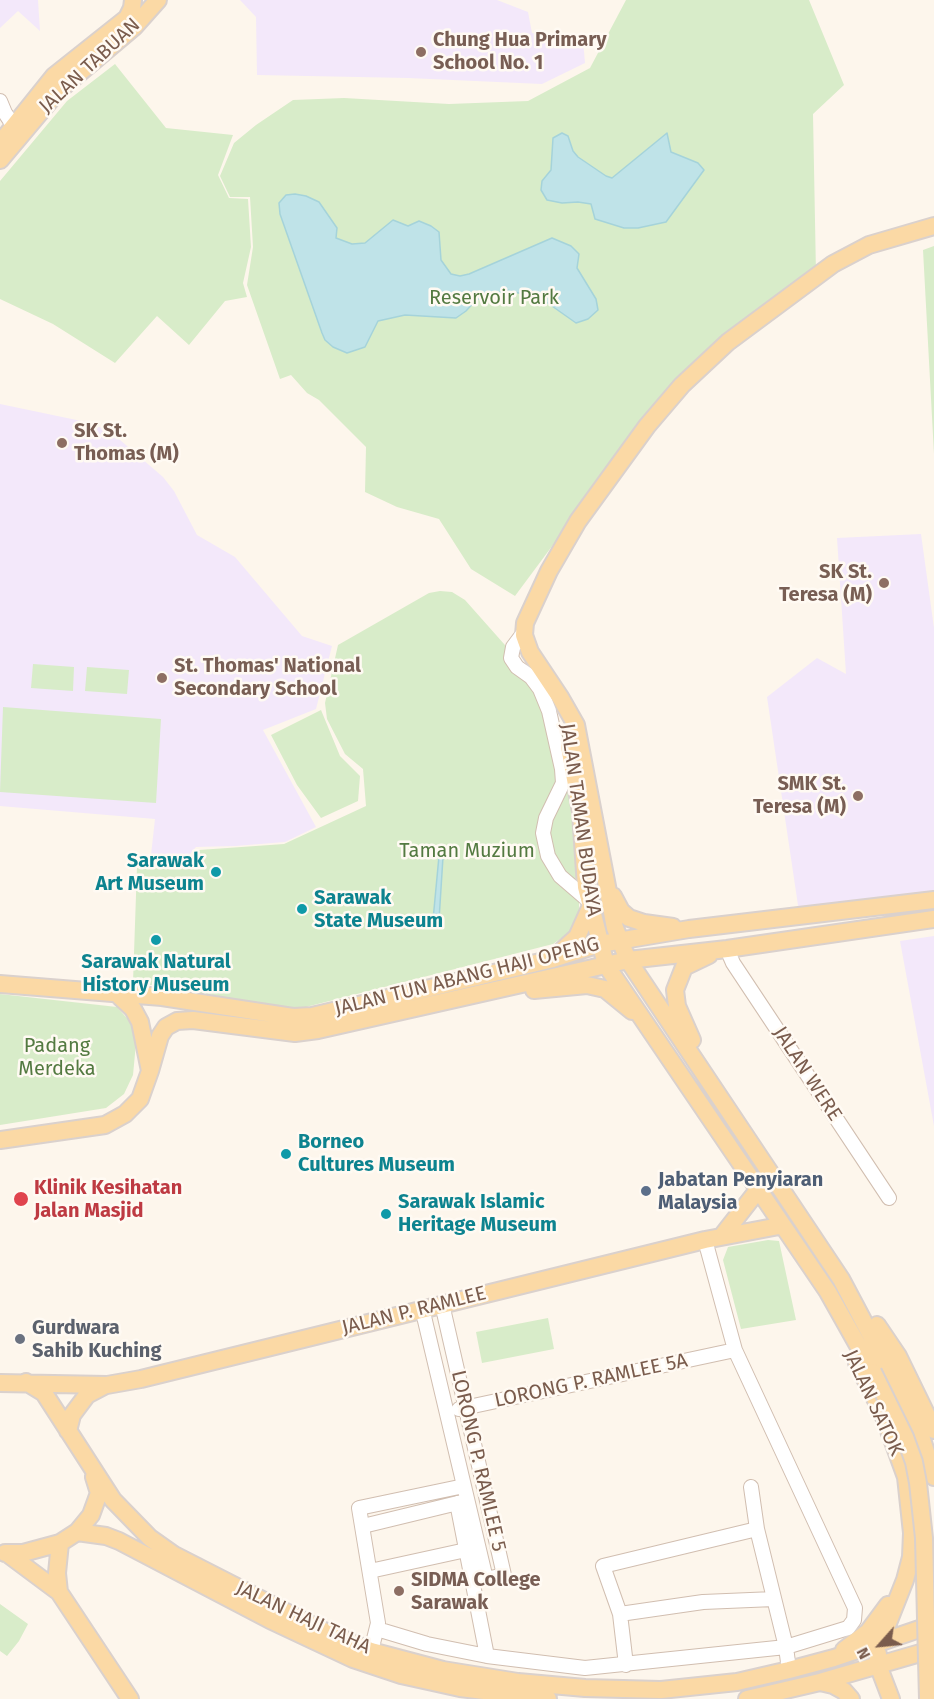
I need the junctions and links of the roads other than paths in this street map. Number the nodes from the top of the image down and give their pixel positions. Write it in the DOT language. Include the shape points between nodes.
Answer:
graph roads {
  1 [pos="133,0"];
  2 [pos="158,0"];
  3 [pos="0,101"];
  4 [pos="13,126"];
  5 [pos="0,143"];
  6 [pos="0,160"];
  7 [pos="934,226"];
  8 [pos="525,631"];
  9 [pos="566,710"];
  10 [pos="606,885"];
  11 [pos="934,900"];
  12 [pos="590,904"];
  13 [pos="934,919"];
  14 [pos="690,929"];
  15 [pos="620,941"];
  16 [pos="600,944"];
  17 [pos="727,949"];
  18 [pos="553,959"];
  19 [pos="628,960"];
  20 [pos="606,965"];
  21 [pos="0,984"];
  22 [pos="118,995"];
  23 [pos="471,996"];
  24 [pos="648,1025"];
  25 [pos="150,1071"];
  26 [pos="708,1077"];
  27 [pos="0,1140"];
  28 [pos="758,1190"];
  29 [pos="889,1198"];
  30 [pos="771,1209"];
  31 [pos="779,1226"];
  32 [pos="722,1236"];
  33 [pos="705,1240"];
  34 [pos="841,1279"];
  35 [pos="442,1304"];
  36 [pos="422,1308"];
  37 [pos="735,1350"];
  38 [pos="880,1368"];
  39 [pos="26,1382"];
  40 [pos="0,1383"];
  41 [pos="107,1385"];
  42 [pos="465,1407"];
  43 [pos="447,1412"];
  44 [pos="933,1426"];
  45 [pos="68,1431"];
  46 [pos="92,1471"];
  47 [pos="934,1477"];
  48 [pos="464,1486"];
  49 [pos="752,1487"];
  50 [pos="462,1502"];
  51 [pos="363,1526"];
  52 [pos="757,1529"];
  53 [pos="77,1532"];
  54 [pos="60,1543"];
  55 [pos="466,1550"];
  56 [pos="4,1552"];
  57 [pos="370,1571"];
  58 [pos="905,1580"];
  59 [pos="59,1592"];
  60 [pos="774,1599"];
  61 [pos="620,1614"];
  62 [pos="934,1624"];
  63 [pos="377,1629"];
  64 [pos="877,1644"];
  65 [pos="786,1647"];
  66 [pos="934,1648"];
  67 [pos="371,1651"];
  68 [pos="487,1656"];
  69 [pos="834,1658"];
  70 [pos="626,1665"];
  71 [pos="878,1665"];
  72 [pos="789,1670"];
  73 [pos="820,1682"];
  74 [pos="130,1699"];
  75 [pos="548,1699"];
  76 [pos="747,1699"];
  77 [pos="851,1699"];
  78 [pos="891,1699"];
  79 [pos="928,1699"];
  1 -- 4 [label="main road, JALAN TABUAN" via="127,18 54,76"];
  2 -- 6 [label="main road, JALAN TABUAN" via="134,27 58,91"];
  3 -- 4 [label="street"];
  4 -- 5 [label="main road, JALAN TABUAN"];
  7 -- 8 [label="main road" via="869,245 833,264 728,342 682,385 578,521 549,571"];
  8 -- 9 [label="main road, JALAN TAMAN BUDAYA" via="530,652"];
  8 -- 12 [label="street" via="513,647 511,658 540,689 562,770 563,783 543,833 548,856 560,876"];
  9 -- 10 [label="main road, JALAN TAMAN BUDAYA" via="576,725"];
  9 -- 12 [label="main road, JALAN TAMAN BUDAYA" via="565,729 580,812"];
  10 -- 14 [label="main road" via="629,918"];
  10 -- 15 [label="main road, JALAN TAMAN BUDAYA"];
  11 -- 14 [label="main road, JALAN TUN ABANG HAJI OPENG"];
  12 -- 16 [label="main road, JALAN TAMAN BUDAYA"];
  12 -- 18 [label="main road" via="577,937"];
  13 -- 17 [label="main road, JALAN TUN ABANG HAJI OPENG"];
  14 -- 15 [label="main road, JALAN TUN ABANG HAJI OPENG"];
  15 -- 16 [label="main road, JALAN TUN ABANG HAJI OPENG"];
  15 -- 19 [label="main road, JALAN TAMAN BUDAYA"];
  16 -- 18 [label="main road, JALAN TUN ABANG HAJI OPENG"];
  16 -- 20 [label="main road, JALAN TAMAN BUDAYA"];
  17 -- 19 [label="main road, JALAN TUN ABANG HAJI OPENG"];
  17 -- 26 [label="main road" via="684,967 675,990 677,1006"];
  17 -- 29 [label="street, JALAN WERE"];
  18 -- 22 [label="main road, JALAN TUN ABANG HAJI OPENG" via="312,1016 293,1017"];
  19 -- 20 [label="main road, JALAN TUN ABANG HAJI OPENG"];
  19 -- 26 [label="main road, JALAN SATOK"];
  20 -- 23 [label="main road, JALAN TUN ABANG HAJI OPENG"];
  20 -- 24 [label="main road, JALAN SATOK"];
  21 -- 22 [label="main road, JALAN TUN ABANG HAJI OPENG"];
  22 -- 25 [label="main road" via="133,1009 140,1023"];
  23 -- 24 [label="main road" via="586,985 605,989"];
  23 -- 25 [label="main road, JALAN TUN ABANG HAJI OPENG" via="295,1033 177,1021 160,1036"];
  24 -- 28 [label="main road, JALAN SATOK"];
  25 -- 27 [label="main road, JALAN TUN ABANG HAJI OPENG" via="140,1099 126,1114 105,1125"];
  26 -- 34 [label="main road, JALAN SATOK"];
  28 -- 30 [label="main road, JALAN SATOK"];
  28 -- 32 [label="main road"];
  30 -- 31 [label="main road, JALAN SATOK"];
  30 -- 38 [label="main road, JALAN SATOK"];
  31 -- 32 [label="main road, JALAN P. RAMLEE"];
  31 -- 58 [label="main road, JALAN SATOK" via="854,1356 894,1442 906,1477 911,1515 911,1557"];
  32 -- 33 [label="main road, JALAN P. RAMLEE"];
  33 -- 35 [label="main road, JALAN P. RAMLEE"];
  33 -- 37 [label="street"];
  34 -- 38 [label="main road, JALAN SATOK"];
  34 -- 44 [label="main road, JALAN SATOK" via="898,1356"];
  35 -- 36 [label="main road, JALAN P. RAMLEE"];
  35 -- 42 [label="street, LORONG P. RAMLEE 5"];
  36 -- 41 [label="main road, JALAN P. RAMLEE" via="178,1371"];
  36 -- 43 [label="street, LORONG P. RAMLEE 5"];
  37 -- 42 [label="street, LORONG P. RAMLEE 5A"];
  37 -- 65 [label="street" via="855,1608 854,1620 848,1628"];
  38 -- 47 [label="main road, JALAN SATOK" via="920,1430"];
  38 -- 79 [label="main road, bridge" via="918,1483 924,1538"];
  39 -- 40 [label="main road, JALAN P. RAMLEE"];
  39 -- 41 [label="main road, JALAN P. RAMLEE"];
  39 -- 45 [label="main road, JALAN HAJI TAHA" via="44,1393"];
  41 -- 45 [label="main road, JALAN P. RAMLEE" via="87,1395 72,1415"];
  42 -- 43 [label="street, LORONG P. RAMLEE 5A"];
  42 -- 50 [label="street, LORONG P. RAMLEE 5" via="504,1575 486,1579"];
  43 -- 48 [label="street, LORONG P. RAMLEE 5"];
  45 -- 46 [label="main road, JALAN HAJI TAHA"];
  46 -- 53 [label="main road" via="99,1493 91,1515"];
  46 -- 67 [label="main road, JALAN HAJI TAHA" via="113,1500 150,1538 174,1555"];
  48 -- 50 [label="street, LORONG P. RAMLEE 5"];
  48 -- 51 [label="street" via="359,1508"];
  49 -- 52 [label="street"];
  50 -- 51 [label="street"];
  50 -- 55 [label="street"];
  51 -- 57 [label="street"];
  52 -- 60 [label="street"];
  52 -- 61 [label="street" via="603,1566"];
  53 -- 54 [label="main road"];
  53 -- 75 [label="main road, JALAN HAJI TAHA" via="119,1541 353,1659 460,1688"];
  54 -- 56 [label="main road" via="22,1553"];
  54 -- 59 [label="main road"];
  55 -- 57 [label="street"];
  55 -- 68 [label="street"];
  56 -- 59 [label="main road"];
  57 -- 63 [label="street"];
  58 -- 64 [label="main road, JALAN SATOK"];
  58 -- 69 [label="main road" via="868,1632"];
  59 -- 74 [label="main road"];
  60 -- 61 [label="street" via="703,1602"];
  60 -- 65 [label="street"];
  61 -- 70 [label="street"];
  62 -- 64 [label="main road, JALAN HAJI TAHA"];
  63 -- 67 [label="street"];
  63 -- 68 [label="street"];
  64 -- 69 [label="main road, JALAN HAJI TAHA"];
  64 -- 71 [label="main road"];
  65 -- 70 [label="street"];
  65 -- 72 [label="street"];
  66 -- 71 [label="main road"];
  67 -- 72 [label="main road, JALAN HAJI TAHA" via="443,1670 585,1688 661,1690 737,1682"];
  68 -- 70 [label="street" via="585,1668"];
  69 -- 72 [label="main road, JALAN HAJI TAHA"];
  71 -- 73 [label="main road"];
  71 -- 78 [label="main road"];
  73 -- 76 [label="main road"];
  73 -- 77 [label="main road" via="844,1691"];
}
